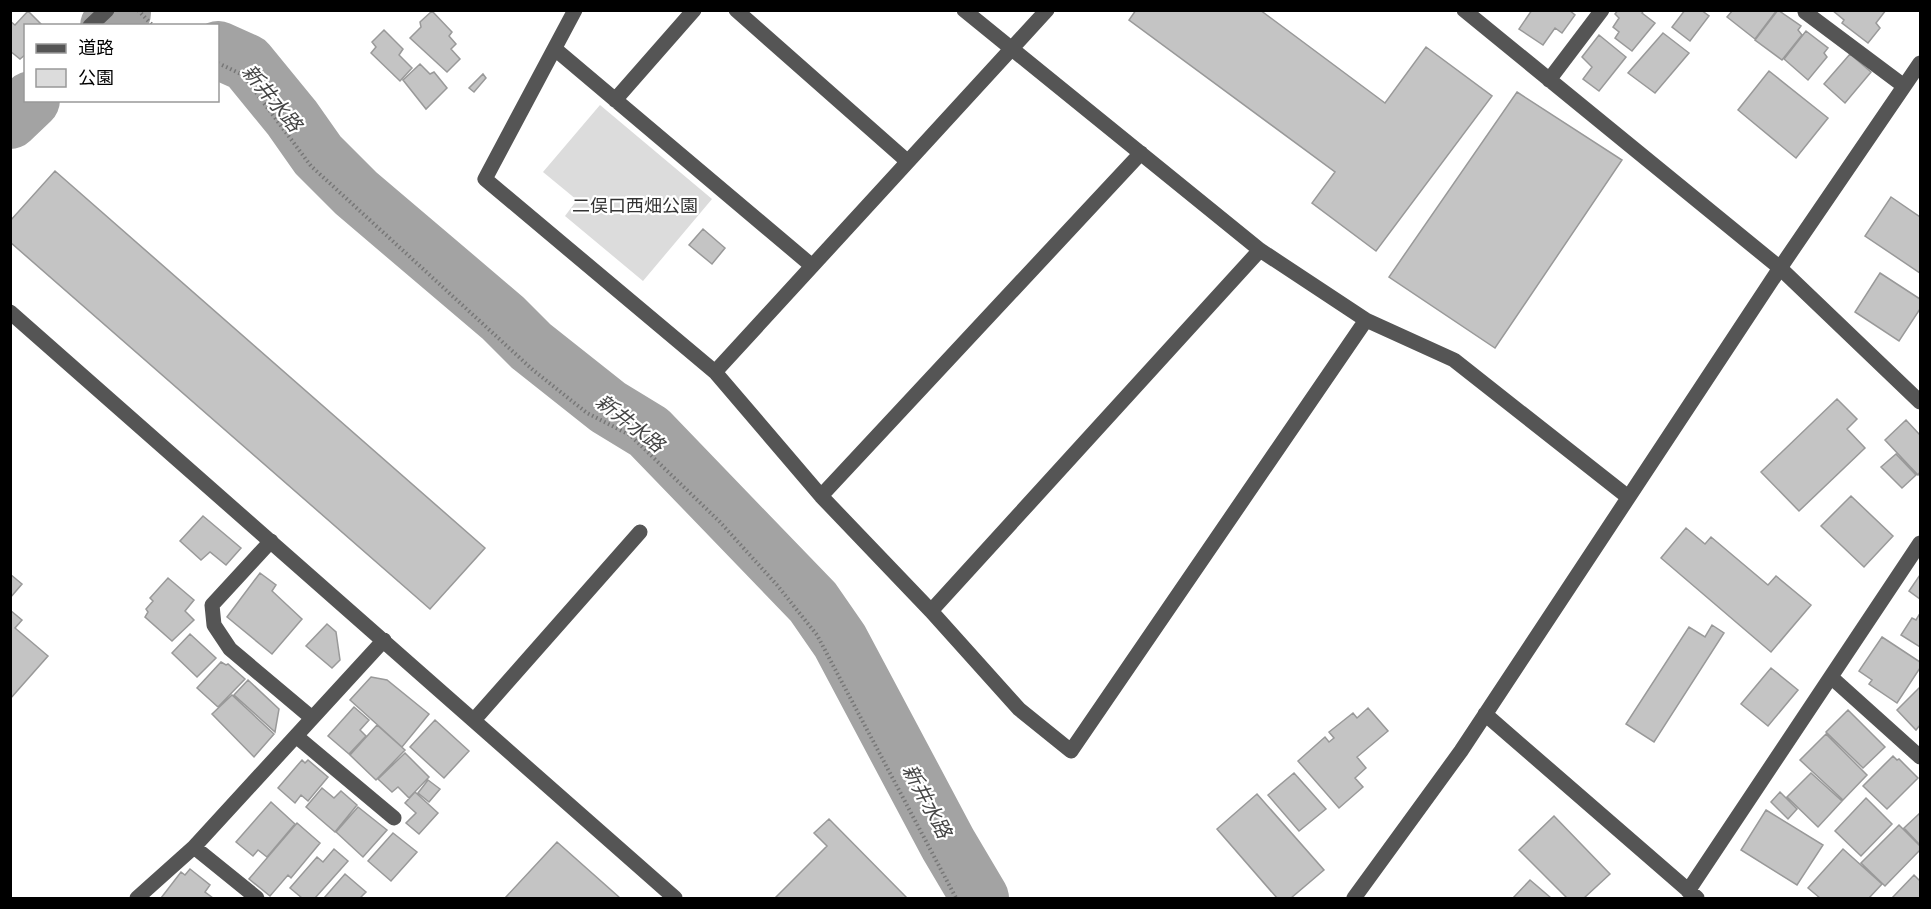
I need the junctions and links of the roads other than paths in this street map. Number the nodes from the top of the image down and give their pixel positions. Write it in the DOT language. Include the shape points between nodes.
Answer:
graph roads {
  1 [pos="107,10"];
  2 [pos="575,10"];
  3 [pos="694,10"];
  4 [pos="736,10"];
  5 [pos="964,10"];
  6 [pos="1047,10"];
  7 [pos="1464,10"];
  8 [pos="1602,10"];
  9 [pos="1805,12"];
  10 [pos="92,24"];
  11 [pos="555,49"];
  12 [pos="1011,49"];
  13 [pos="1920,63"];
  14 [pos="1549,80"];
  15 [pos="1904,86"];
  16 [pos="615,100"];
  17 [pos="1141,153"];
  18 [pos="907,161"];
  19 [pos="1260,250"];
  20 [pos="811,265"];
  21 [pos="1780,268"];
  22 [pos="10,312"];
  23 [pos="1366,320"];
  24 [pos="715,372"];
  25 [pos="1920,402"];
  26 [pos="821,496"];
  27 [pos="1628,497"];
  28 [pos="640,532"];
  29 [pos="271,541"];
  30 [pos="1920,543"];
  31 [pos="931,611"];
  32 [pos="384,640"];
  33 [pos="1831,677"];
  34 [pos="1485,714"];
  35 [pos="312,718"];
  36 [pos="474,720"];
  37 [pos="296,736"];
  38 [pos="1920,757"];
  39 [pos="394,818"];
  40 [pos="194,847"];
  41 [pos="1693,895"];
  42 [pos="137,898"];
  43 [pos="257,898"];
  44 [pos="675,898"];
  45 [pos="1354,898"];
  1 -- 10 [label="street"];
  2 -- 11 [label="street"];
  3 -- 16 [label="street"];
  4 -- 18 [label="street"];
  5 -- 12 [label="street"];
  6 -- 12 [label="street"];
  7 -- 14 [label="street"];
  8 -- 14 [label="street"];
  9 -- 15 [label="street"];
  11 -- 16 [label="street"];
  11 -- 24 [label="street" via="485,178"];
  12 -- 17 [label="street"];
  12 -- 18 [label="street"];
  13 -- 15 [label="street"];
  14 -- 21 [label="street"];
  15 -- 21 [label="street"];
  16 -- 20 [label="street"];
  17 -- 19 [label="street"];
  17 -- 26 [label="street"];
  18 -- 20 [label="street"];
  19 -- 23 [label="street"];
  19 -- 31 [label="street"];
  20 -- 24 [label="street"];
  21 -- 25 [label="street"];
  21 -- 27 [label="street"];
  22 -- 29 [label="street"];
  23 -- 27 [label="street" via="1454,360"];
  23 -- 31 [label="street" via="1071,751 1019,709"];
  24 -- 26 [label="street"];
  26 -- 31 [label="street"];
  27 -- 34 [label="street"];
  28 -- 36 [label="street"];
  29 -- 32 [label="street"];
  29 -- 35 [label="street" via="212,604 214,625 230,649"];
  30 -- 33 [label="street"];
  32 -- 35 [label="street"];
  32 -- 36 [label="street"];
  33 -- 38 [label="street"];
  33 -- 41 [label="street"];
  34 -- 41 [label="street"];
  34 -- 45 [label="street"];
  35 -- 37 [label="street"];
  36 -- 44 [label="street"];
  37 -- 39 [label="street"];
  37 -- 40 [label="street"];
  40 -- 42 [label="street"];
  40 -- 43 [label="street"];
}
